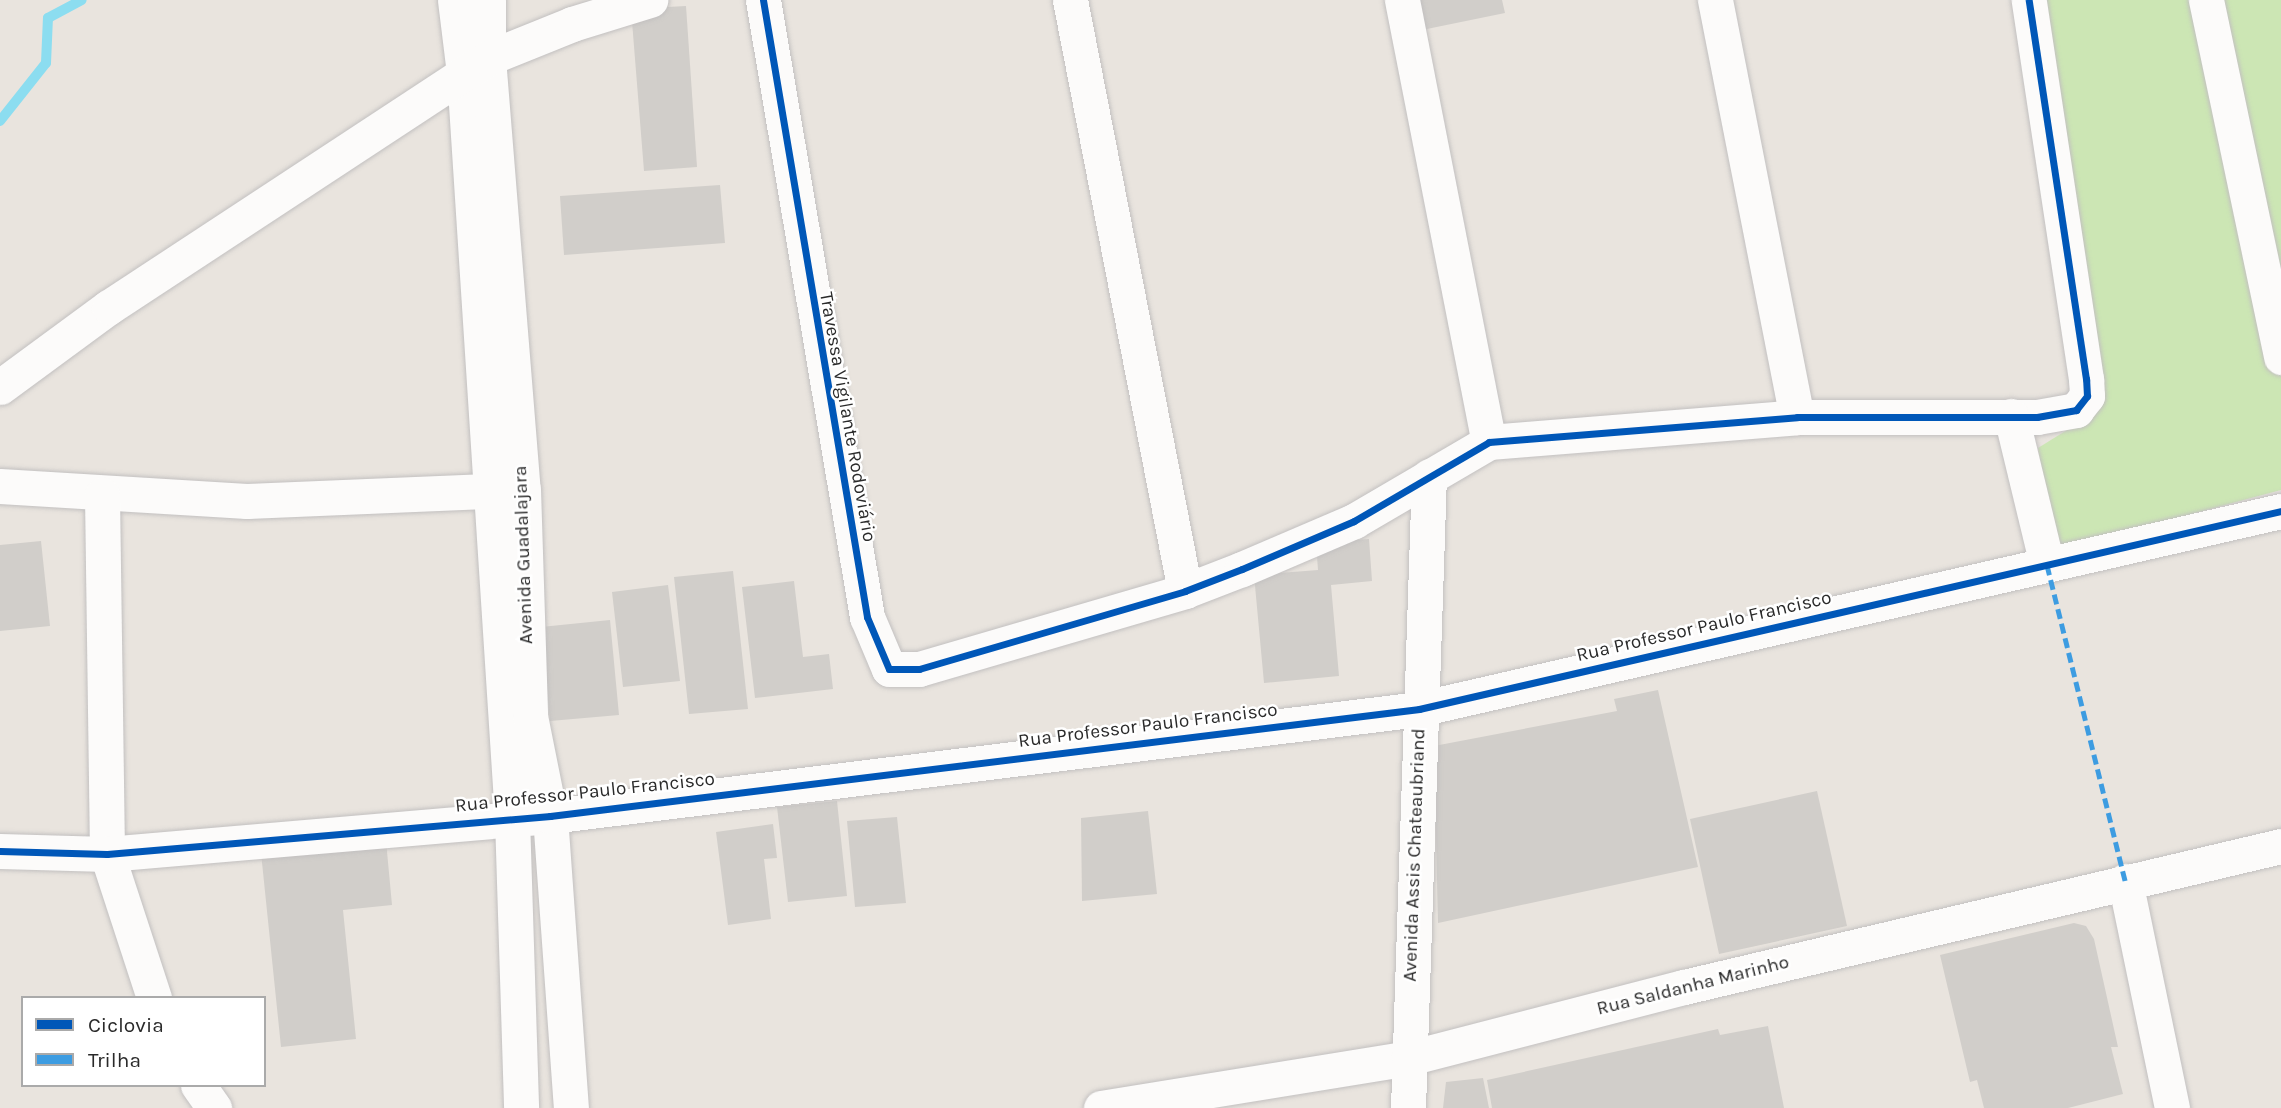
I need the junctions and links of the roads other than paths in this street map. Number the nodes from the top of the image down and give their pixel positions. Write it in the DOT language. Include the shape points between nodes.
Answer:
graph roads {
  1 [pos="455,0"];
  2 [pos="488,0"];
  3 [pos="650,0"];
  4 [pos="763,0"];
  5 [pos="1070,0"];
  6 [pos="1402,0"];
  7 [pos="1715,0"];
  8 [pos="2029,0"];
  9 [pos="2206,0"];
  10 [pos="476,66"];
  11 [pos="2281,357"];
  12 [pos="0,387"];
  13 [pos="2011,416"];
  14 [pos="1797,417"];
  15 [pos="1489,442"];
  16 [pos="1429,476"];
  17 [pos="0,485"];
  18 [pos="523,489"];
  19 [pos="488,491"];
  20 [pos="102,495"];
  21 [pos="2281,511"];
  22 [pos="2047,565"];
  23 [pos="1185,591"];
  24 [pos="1419,709"];
  25 [pos="550,816"];
  26 [pos="512,818"];
  27 [pos="2281,846"];
  28 [pos="0,851"];
  29 [pos="107,853"];
  30 [pos="2125,881"];
  31 [pos="153,996"];
  32 [pos="1409,1058"];
  33 [pos="199,1087"];
  34 [pos="214,1108"];
  35 [pos="521,1108"];
  36 [pos="571,1108"];
  37 [pos="1101,1108"];
  38 [pos="1408,1108"];
  39 [pos="2172,1108"];
  1 -- 10 [label="street"];
  2 -- 10 [label="street, Avenida Guadalajara"];
  3 -- 10 [label="street" via="572,24"];
  4 -- 23 [label="street, Travessa Vigilante Rodoviário" via="845,503 867,617 889,668 942,663"];
  5 -- 23 [label="street"];
  6 -- 15 [label="street"];
  7 -- 14 [label="street"];
  8 -- 13 [label="street" via="2087,396 2083,405 2059,415"];
  9 -- 11 [label="street"];
  10 -- 12 [label="street" via="121,299"];
  10 -- 18 [label="street, Avenida Guadalajara"];
  10 -- 19 [label="street"];
  13 -- 14 [label="street"];
  13 -- 22 [label="street"];
  14 -- 15 [label="street"];
  15 -- 16 [label="street"];
  16 -- 23 [label="street" via="1354,521"];
  16 -- 24 [label="street, Avenida Assis Chateaubriand"];
  17 -- 20 [label="street"];
  18 -- 19 [label="street"];
  18 -- 25 [label="street, Avenida Guadalajara" via="530,716"];
  19 -- 20 [label="street" via="247,501"];
  19 -- 26 [label="street"];
  20 -- 29 [label="street"];
  21 -- 22 [label="street, Rua Professor Paulo Francisco"];
  22 -- 24 [label="street, Rua Professor Paulo Francisco"];
  24 -- 25 [label="street, Rua Professor Paulo Francisco"];
  24 -- 32 [label="street, Avenida Assis Chateaubriand"];
  25 -- 26 [label="street, Rua Professor Paulo Francisco"];
  25 -- 36 [label="street, Avenida Guadalajara"];
  26 -- 29 [label="street, Rua Professor Paulo Francisco"];
  26 -- 35 [label="street"];
  27 -- 30 [label="street, Rua Saldanha Marinho"];
  28 -- 29 [label="street, Rua Professor Paulo Francisco"];
  29 -- 31 [label="street"];
  30 -- 32 [label="street, Rua Saldanha Marinho"];
  30 -- 39 [label="street"];
  32 -- 37 [label="street, Rua Saldanha Marinho"];
  32 -- 38 [label="street, Avenida Assis Chateaubriand"];
  33 -- 34 [label="street"];
}
